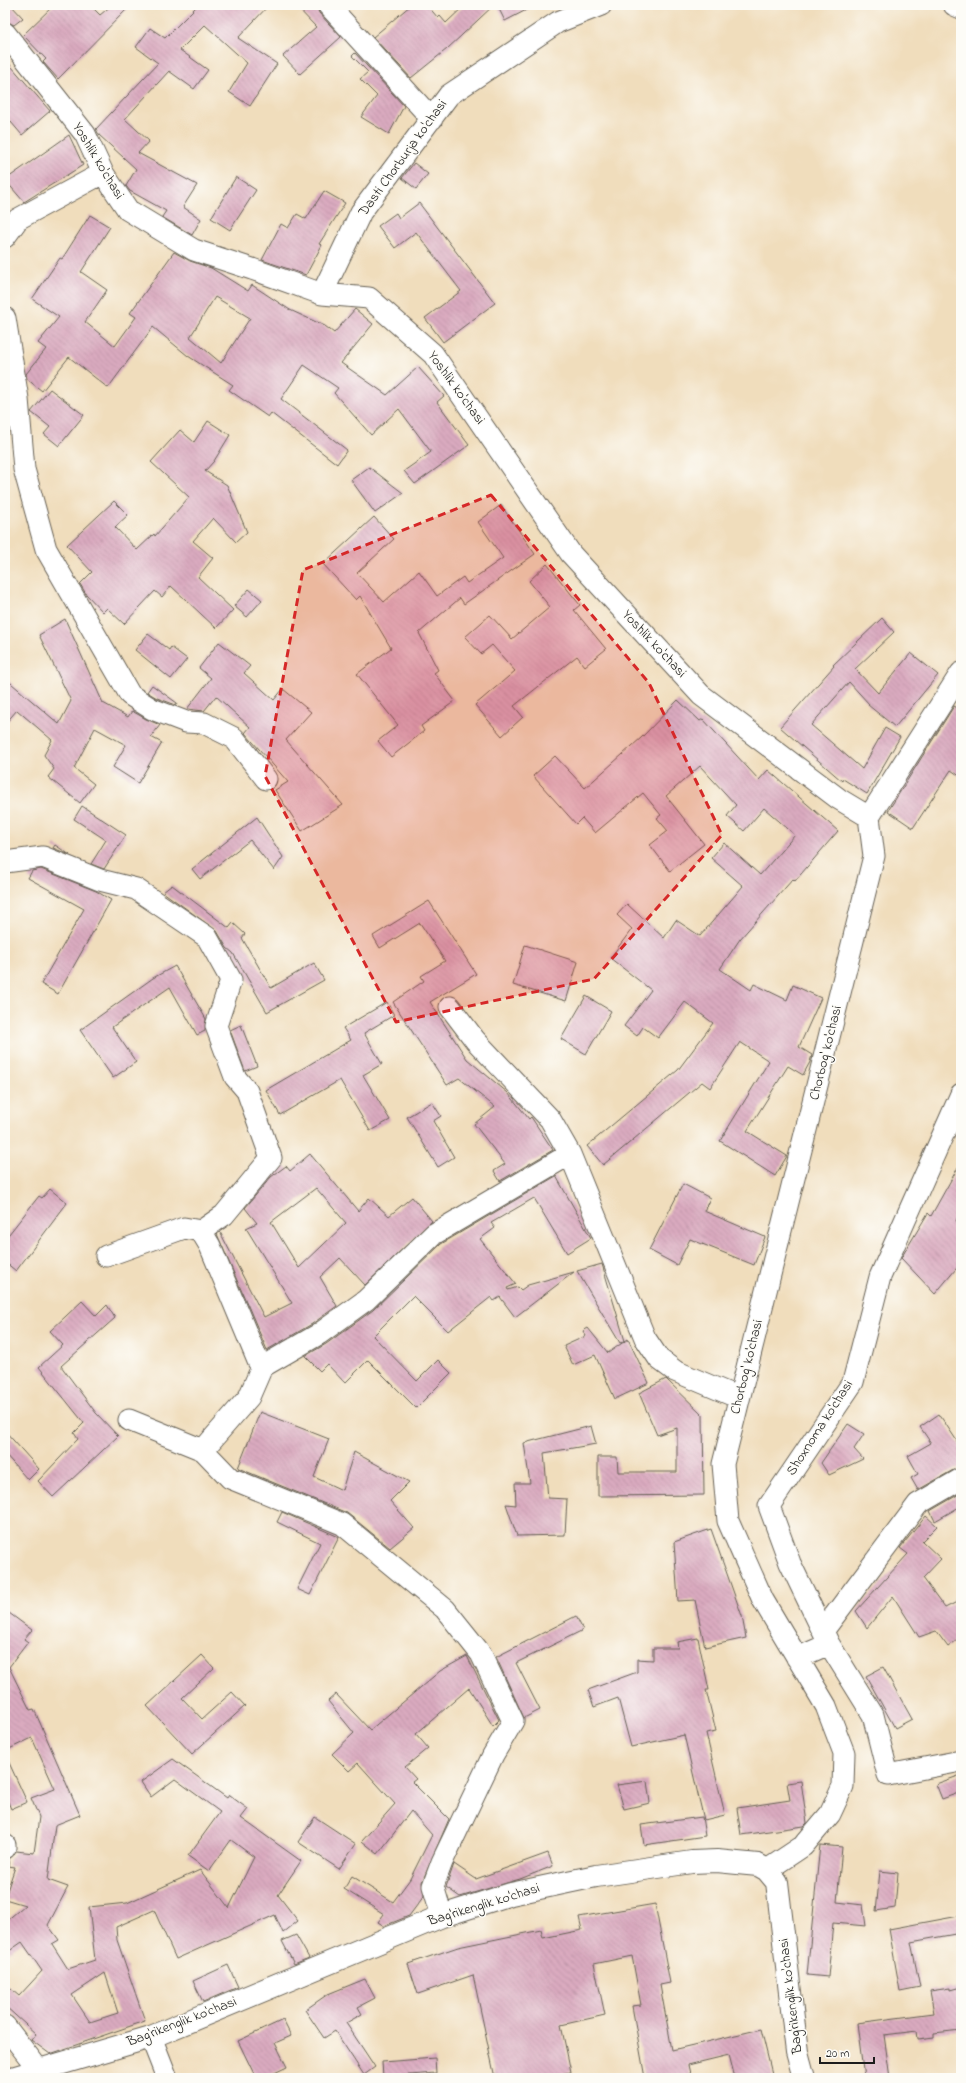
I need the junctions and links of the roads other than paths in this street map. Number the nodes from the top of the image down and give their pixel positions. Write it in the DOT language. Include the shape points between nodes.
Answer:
graph roads {
  1 [pos="328,5"];
  2 [pos="601,5"];
  3 [pos="954,5"];
  4 [pos="961,8"];
  5 [pos="5,33"];
  6 [pos="432,119"];
  7 [pos="102,173"];
  8 [pos="5,236"];
  9 [pos="322,294"];
  10 [pos="5,318"];
  11 [pos="9,369"];
  12 [pos="961,672"];
  13 [pos="266,779"];
  14 [pos="869,817"];
  15 [pos="5,862"];
  16 [pos="450,1007"];
  17 [pos="961,1094"];
  18 [pos="570,1154"];
  19 [pos="201,1231"];
  20 [pos="106,1256"];
  21 [pos="262,1367"];
  22 [pos="738,1398"];
  23 [pos="128,1420"];
  24 [pos="203,1450"];
  25 [pos="961,1479"];
  26 [pos="826,1637"];
  27 [pos="797,1658"];
  28 [pos="961,1761"];
  29 [pos="767,1870"];
  30 [pos="442,1916"];
  31 [pos="5,2026"];
  32 [pos="151,2036"];
  33 [pos="39,2070"];
  34 [pos="12,2078"];
  35 [pos="167,2078"];
  36 [pos="804,2078"];
  1 -- 6 [label="street"];
  2 -- 6 [label="street, Dasti Chorburja ko'chasi" via="558,22 449,95"];
  3 -- 4 [label="street"];
  5 -- 7 [label="street, Yoshlik ko'chasi" via="85,134"];
  6 -- 9 [label="street, Dasti Chorburja ko'chasi" via="362,212"];
  7 -- 8 [label="street" via="18,219"];
  7 -- 9 [label="street, Yoshlik ko'chasi" via="128,210 194,250"];
  9 -- 14 [label="street, Yoshlik ko'chasi" via="369,298 433,354 571,554 701,695 839,800"];
  10 -- 11 [label="street"];
  11 -- 13 [label="street" via="24,469 46,549 130,695 152,710 186,722 204,723 234,738"];
  12 -- 14 [label="street"];
  14 -- 22 [label="street, Chorbog' ko'chasi" via="874,856"];
  15 -- 19 [label="street" via="43,856 100,880 136,889 207,937 231,980 216,1026 235,1077 247,1091 271,1158 224,1215"];
  16 -- 18 [label="street" via="475,1040 550,1119"];
  17 -- 26 [label="street, Shoxnoma ko'chasi" via="880,1277 853,1382 768,1506 790,1563"];
  18 -- 21 [label="street" via="434,1234 366,1300 319,1334"];
  18 -- 22 [label="street" via="645,1338 659,1359 675,1372"];
  19 -- 20 [label="street" via="184,1228"];
  19 -- 21 [label="street" via="210,1246"];
  21 -- 24 [label="street" via="249,1397"];
  22 -- 27 [label="street, Chorbog' ko'chasi" via="723,1464 728,1521 763,1600"];
  23 -- 24 [label="street"];
  24 -- 30 [label="street" via="230,1478 342,1524 445,1609 481,1654 513,1721 493,1755 433,1886"];
  25 -- 26 [label="street" via="918,1504"];
  26 -- 27 [label="street"];
  26 -- 28 [label="street" via="873,1715 888,1775"];
  27 -- 29 [label="street, Chorbog' ko'chasi" via="826,1706 844,1753 843,1786 830,1814 803,1846"];
  29 -- 30 [label="main road, Bag'rikenglik ko'chasi" via="747,1863 692,1862 603,1875 511,1894"];
  29 -- 36 [label="main road, Bag'rikenglik ko'chasi" via="777,1882 797,2052"];
  30 -- 32 [label="main road, Bag'rikenglik ko'chasi"];
  31 -- 33 [label="street"];
  32 -- 33 [label="main road, Bag'rikenglik ko'chasi"];
  32 -- 35 [label="street"];
  33 -- 34 [label="main road, Bag'rikenglik ko'chasi"];
}
